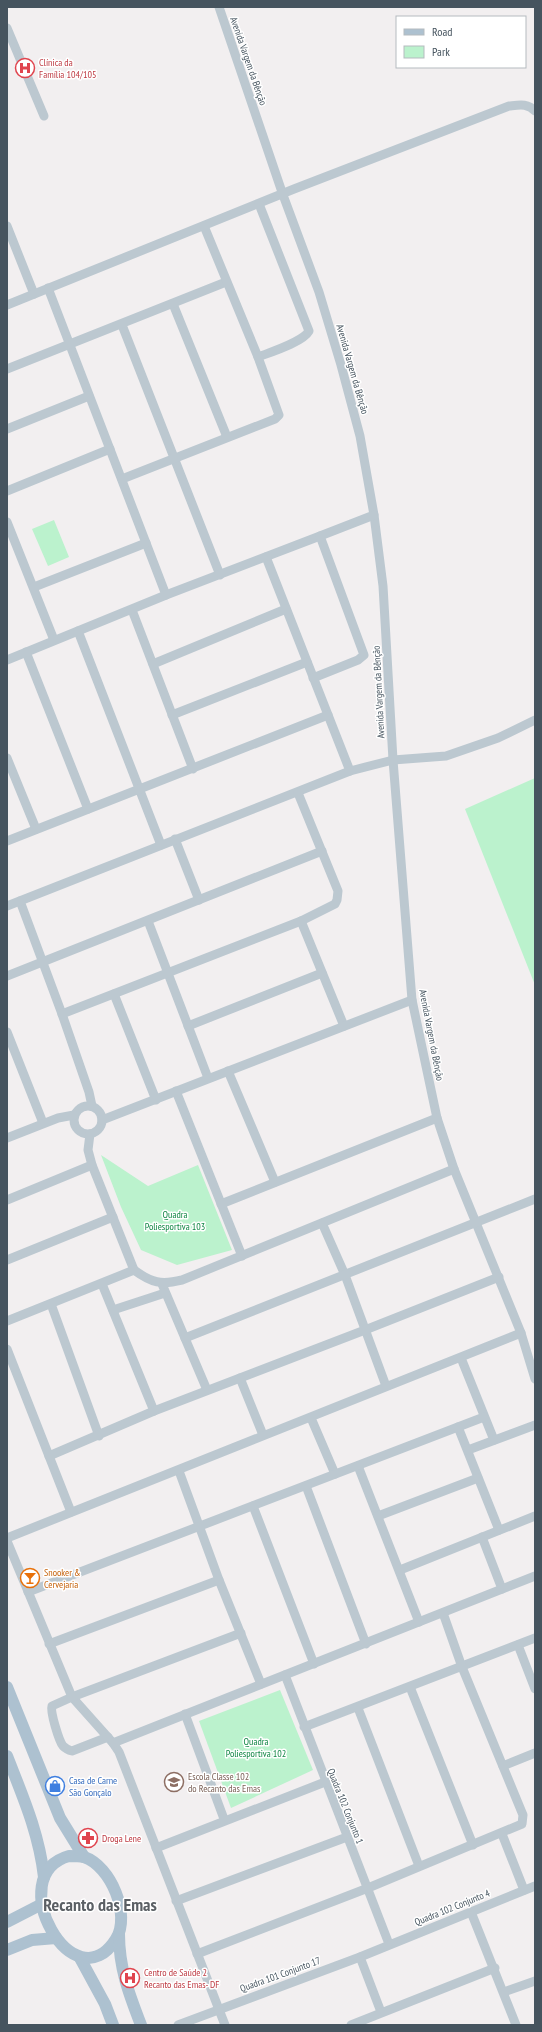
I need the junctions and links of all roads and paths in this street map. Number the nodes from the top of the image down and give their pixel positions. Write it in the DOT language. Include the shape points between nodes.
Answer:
graph roads {
  1 [pos="219,7"];
  2 [pos="7,28"];
  3 [pos="535,111"];
  4 [pos="44,116"];
  5 [pos="283,195"];
  6 [pos="259,204"];
  7 [pos="7,226"];
  8 [pos="204,226"];
  9 [pos="226,282"];
  10 [pos="48,288"];
  11 [pos="34,294"];
  12 [pos="173,304"];
  13 [pos="7,305"];
  14 [pos="122,325"];
  15 [pos="69,345"];
  16 [pos="258,357"];
  17 [pos="7,369"];
  18 [pos="89,396"];
  19 [pos="7,429"];
  20 [pos="227,437"];
  21 [pos="110,449"];
  22 [pos="173,458"];
  23 [pos="122,479"];
  24 [pos="7,492"];
  25 [pos="374,515"];
  26 [pos="7,522"];
  27 [pos="320,536"];
  28 [pos="146,543"];
  29 [pos="266,557"];
  30 [pos="220,575"];
  31 [pos="34,587"];
  32 [pos="166,595"];
  33 [pos="286,609"];
  34 [pos="132,610"];
  35 [pos="78,631"];
  36 [pos="54,640"];
  37 [pos="26,652"];
  38 [pos="7,660"];
  39 [pos="307,662"];
  40 [pos="153,664"];
  41 [pos="313,678"];
  42 [pos="172,715"];
  43 [pos="328,715"];
  44 [pos="535,720"];
  45 [pos="7,758"];
  46 [pos="393,760"];
  47 [pos="193,769"];
  48 [pos="350,772"];
  49 [pos="140,789"];
  50 [pos="298,793"];
  51 [pos="88,809"];
  52 [pos="36,829"];
  53 [pos="175,839"];
  54 [pos="7,841"];
  55 [pos="161,845"];
  56 [pos="322,851"];
  57 [pos="199,900"];
  58 [pos="20,901"];
  59 [pos="7,906"];
  60 [pos="148,921"];
  61 [pos="301,921"];
  62 [pos="42,962"];
  63 [pos="167,973"];
  64 [pos="322,973"];
  65 [pos="7,976"];
  66 [pos="114,994"];
  67 [pos="412,1000"];
  68 [pos="62,1014"];
  69 [pos="188,1026"];
  70 [pos="344,1026"];
  71 [pos="7,1032"];
  72 [pos="228,1071"];
  73 [pos="208,1078"];
  74 [pos="176,1091"];
  75 [pos="156,1100"];
  76 [pos="92,1106"];
  77 [pos="74,1116"];
  78 [pos="437,1118"];
  79 [pos="102,1120"];
  80 [pos="43,1123"];
  81 [pos="90,1134"];
  82 [pos="7,1138"];
  83 [pos="92,1165"];
  84 [pos="454,1169"];
  85 [pos="275,1182"];
  86 [pos="535,1199"];
  87 [pos="7,1200"];
  88 [pos="221,1204"];
  89 [pos="113,1217"];
  90 [pos="322,1223"];
  91 [pos="476,1224"];
  92 [pos="242,1256"];
  93 [pos="7,1260"];
  94 [pos="134,1270"];
  95 [pos="345,1276"];
  96 [pos="499,1277"];
  97 [pos="102,1284"];
  98 [pos="162,1284"];
  99 [pos="166,1293"];
  100 [pos="51,1304"];
  101 [pos="113,1310"];
  102 [pos="7,1321"];
  103 [pos="365,1330"];
  104 [pos="521,1334"];
  105 [pos="185,1338"];
  106 [pos="7,1348"];
  107 [pos="531,1349"];
  108 [pos="461,1358"];
  109 [pos="240,1378"];
  110 [pos="535,1379"];
  111 [pos="386,1386"];
  112 [pos="207,1390"];
  113 [pos="154,1411"];
  114 [pos="484,1417"];
  115 [pos="311,1418"];
  116 [pos="535,1424"];
  117 [pos="458,1427"];
  118 [pos="263,1435"];
  119 [pos="99,1436"];
  120 [pos="494,1440"];
  121 [pos="468,1450"];
  122 [pos="49,1456"];
  123 [pos="358,1466"];
  124 [pos="179,1471"];
  125 [pos="335,1474"];
  126 [pos="478,1478"];
  127 [pos="306,1486"];
  128 [pos="253,1506"];
  129 [pos="71,1512"];
  130 [pos="378,1516"];
  131 [pos="535,1516"];
  132 [pos="200,1526"];
  133 [pos="499,1530"];
  134 [pos="482,1537"];
  135 [pos="7,1540"];
  136 [pos="400,1570"];
  137 [pos="535,1576"];
  138 [pos="219,1580"];
  139 [pos="502,1590"];
  140 [pos="28,1592"];
  141 [pos="443,1613"];
  142 [pos="419,1622"];
  143 [pos="241,1633"];
  144 [pos="535,1638"];
  145 [pos="49,1644"];
  146 [pos="366,1644"];
  147 [pos="518,1645"];
  148 [pos="314,1664"];
  149 [pos="462,1666"];
  150 [pos="285,1675"];
  151 [pos="261,1684"];
  152 [pos="7,1687"];
  153 [pos="410,1688"];
  154 [pos="535,1689"];
  155 [pos="72,1697"];
  156 [pos="358,1708"];
  157 [pos="185,1714"];
  158 [pos="304,1727"];
  159 [pos="111,1740"];
  160 [pos="535,1753"];
  161 [pos="7,1756"];
  162 [pos="503,1766"];
  163 [pos="325,1782"];
  164 [pos="224,1819"];
  165 [pos="502,1834"];
  166 [pos="347,1837"];
  167 [pos="473,1845"];
  168 [pos="156,1848"];
  169 [pos="84,1857"];
  170 [pos="419,1866"];
  171 [pos="44,1877"];
  172 [pos="535,1886"];
  173 [pos="368,1888"];
  174 [pos="524,1890"];
  175 [pos="176,1901"];
  176 [pos="42,1904"];
  177 [pos="471,1912"];
  178 [pos="7,1922"];
  179 [pos="119,1934"];
  180 [pos="56,1938"];
  181 [pos="389,1944"];
  182 [pos="7,1950"];
  183 [pos="197,1954"];
  184 [pos="360,1957"];
  185 [pos="80,1958"];
  186 [pos="495,1968"];
  187 [pos="535,1981"];
  188 [pos="504,1992"];
  189 [pos="218,2009"];
  190 [pos="381,2012"];
  191 [pos="515,2023"];
  192 [pos="113,2025"];
  193 [pos="141,2025"];
  194 [pos="178,2025"];
  195 [pos="224,2025"];
  196 [pos="351,2025"];
  197 [pos="505,2025"];
  1 -- 5 [label="street, Avenida Vargem da Bênção"];
  2 -- 4 [label="street"];
  3 -- 5 [label="street" via="522,104 509,106"];
  5 -- 6 [label="street"];
  5 -- 25 [label="street, Avenida Vargem da Bênção" via="319,292 341,365 360,436"];
  6 -- 8 [label="street"];
  6 -- 16 [label="street" via="309,330 299,339"];
  7 -- 11 [label="street"];
  8 -- 9 [label="street"];
  8 -- 10 [label="street"];
  9 -- 12 [label="street"];
  9 -- 16 [label="street"];
  10 -- 11 [label="street"];
  10 -- 15 [label="street"];
  11 -- 13 [label="street"];
  12 -- 14 [label="street"];
  12 -- 20 [label="street"];
  14 -- 15 [label="street"];
  14 -- 22 [label="street"];
  15 -- 17 [label="street"];
  15 -- 18 [label="street"];
  16 -- 20 [label="street" via="279,415"];
  18 -- 19 [label="street"];
  18 -- 21 [label="street"];
  20 -- 22 [label="street"];
  21 -- 23 [label="street"];
  21 -- 24 [label="street"];
  22 -- 23 [label="street"];
  22 -- 30 [label="street"];
  23 -- 28 [label="street"];
  25 -- 27 [label="street"];
  25 -- 46 [label="street, Avenida Vargem da Bênção" via="383,586"];
  26 -- 31 [label="street"];
  27 -- 29 [label="street"];
  27 -- 41 [label="street" via="364,655 358,660"];
  28 -- 31 [label="street"];
  28 -- 32 [label="street"];
  29 -- 30 [label="street"];
  29 -- 33 [label="street"];
  30 -- 32 [label="street"];
  31 -- 36 [label="street"];
  32 -- 34 [label="street"];
  33 -- 39 [label="street"];
  33 -- 40 [label="street"];
  34 -- 35 [label="street"];
  34 -- 40 [label="street"];
  35 -- 36 [label="street"];
  35 -- 49 [label="street"];
  36 -- 37 [label="street"];
  37 -- 38 [label="street"];
  37 -- 51 [label="street"];
  39 -- 41 [label="street"];
  39 -- 42 [label="street"];
  40 -- 42 [label="street"];
  41 -- 43 [label="street"];
  42 -- 47 [label="street"];
  43 -- 47 [label="street"];
  43 -- 48 [label="street"];
  44 -- 46 [label="street" via="505,735 446,756"];
  45 -- 52 [label="street"];
  46 -- 48 [label="street"];
  46 -- 67 [label="street, Avenida Vargem da Bênção"];
  47 -- 49 [label="street"];
  48 -- 50 [label="street"];
  49 -- 51 [label="street"];
  49 -- 55 [label="street"];
  50 -- 53 [label="street"];
  50 -- 56 [label="street"];
  51 -- 52 [label="street"];
  52 -- 54 [label="street"];
  53 -- 55 [label="street"];
  53 -- 57 [label="street"];
  55 -- 58 [label="street"];
  56 -- 57 [label="street"];
  56 -- 61 [label="street" via="338,891 338,900 332,906"];
  57 -- 60 [label="street"];
  58 -- 59 [label="street"];
  58 -- 62 [label="street"];
  60 -- 62 [label="street"];
  60 -- 63 [label="street"];
  61 -- 63 [label="street"];
  61 -- 64 [label="street"];
  62 -- 65 [label="street"];
  62 -- 68 [label="street"];
  63 -- 66 [label="street"];
  63 -- 69 [label="street"];
  64 -- 69 [label="street"];
  64 -- 70 [label="street"];
  66 -- 68 [label="street"];
  66 -- 75 [label="street"];
  67 -- 70 [label="street"];
  67 -- 78 [label="street, Avenida Vargem da Bênção"];
  68 -- 76 [label="street"];
  69 -- 73 [label="street"];
  70 -- 72 [label="street"];
  71 -- 80 [label="street"];
  72 -- 73 [label="street"];
  72 -- 85 [label="street"];
  73 -- 74 [label="street"];
  74 -- 75 [label="street"];
  74 -- 88 [label="street"];
  75 -- 79 [label="street"];
  76 -- 77 [label="street" via="78,1109"];
  76 -- 79 [label="street" via="101,1114"];
  77 -- 80 [label="street"];
  77 -- 81 [label="street" via="77,1129"];
  78 -- 84 [label="street, Avenida Vargem da Bênção"];
  78 -- 85 [label="street"];
  79 -- 81 [label="street" via="96,1132"];
  80 -- 82 [label="street"];
  81 -- 83 [label="street" via="88,1150"];
  83 -- 87 [label="street"];
  83 -- 89 [label="street"];
  84 -- 90 [label="street"];
  84 -- 91 [label="street, Avenida Vargem da Bênção"];
  85 -- 88 [label="street"];
  86 -- 91 [label="street"];
  88 -- 92 [label="street"];
  89 -- 93 [label="street"];
  89 -- 94 [label="street"];
  90 -- 92 [label="street"];
  90 -- 95 [label="street"];
  91 -- 95 [label="street"];
  91 -- 96 [label="street, Avenida Vargem da Bênção"];
  92 -- 98 [label="street" via="182,1280"];
  94 -- 97 [label="street"];
  94 -- 98 [label="street"];
  95 -- 103 [label="street"];
  95 -- 105 [label="street"];
  96 -- 103 [label="street"];
  96 -- 104 [label="street, Avenida Vargem da Bênção"];
  97 -- 100 [label="street"];
  97 -- 101 [label="street"];
  98 -- 99 [label="street"];
  99 -- 101 [label="street"];
  99 -- 105 [label="street"];
  100 -- 102 [label="street"];
  100 -- 119 [label="street"];
  101 -- 113 [label="street"];
  103 -- 109 [label="street"];
  103 -- 111 [label="street"];
  104 -- 107 [label="street, Avenida Vargem da Bênção"];
  104 -- 108 [label="street"];
  105 -- 112 [label="street"];
  106 -- 122 [label="street"];
  107 -- 110 [label="street, Avenida Vargem da Bênção"];
  108 -- 111 [label="street"];
  108 -- 114 [label="street"];
  109 -- 112 [label="street"];
  109 -- 118 [label="street"];
  111 -- 115 [label="street"];
  112 -- 113 [label="street"];
  113 -- 119 [label="street"];
  114 -- 117 [label="street"];
  114 -- 120 [label="street"];
  115 -- 118 [label="street"];
  115 -- 125 [label="street"];
  116 -- 120 [label="street"];
  117 -- 121 [label="street"];
  117 -- 123 [label="street"];
  118 -- 124 [label="street"];
  119 -- 122 [label="street"];
  120 -- 121 [label="street"];
  121 -- 126 [label="street"];
  122 -- 129 [label="street"];
  123 -- 125 [label="street"];
  123 -- 130 [label="street"];
  124 -- 129 [label="street"];
  124 -- 132 [label="street"];
  125 -- 127 [label="street"];
  126 -- 130 [label="street"];
  126 -- 133 [label="street"];
  127 -- 128 [label="street"];
  127 -- 146 [label="street"];
  128 -- 132 [label="street"];
  128 -- 148 [label="street"];
  129 -- 135 [label="street"];
  130 -- 136 [label="street"];
  131 -- 133 [label="street"];
  132 -- 138 [label="street"];
  132 -- 140 [label="street"];
  133 -- 134 [label="street"];
  134 -- 136 [label="street"];
  134 -- 139 [label="street"];
  135 -- 140 [label="street"];
  136 -- 142 [label="street"];
  137 -- 139 [label="street"];
  138 -- 143 [label="street"];
  138 -- 145 [label="street"];
  139 -- 141 [label="street"];
  140 -- 145 [label="street"];
  141 -- 142 [label="street"];
  141 -- 149 [label="street"];
  142 -- 146 [label="street"];
  143 -- 151 [label="street"];
  143 -- 155 [label="street"];
  144 -- 147 [label="street"];
  145 -- 155 [label="street"];
  146 -- 148 [label="street"];
  147 -- 149 [label="street"];
  147 -- 154 [label="street"];
  148 -- 150 [label="street"];
  149 -- 153 [label="street"];
  149 -- 162 [label="street"];
  150 -- 151 [label="street"];
  150 -- 158 [label="street, Quadra 102 Conjunto 1"];
  151 -- 157 [label="street"];
  152 -- 169 [label="main road" via="60,1818"];
  153 -- 156 [label="street"];
  153 -- 167 [label="street"];
  155 -- 159 [label="street"];
  155 -- 159 [label="street" via="55,1704 51,1709 63,1746 72,1751"];
  156 -- 158 [label="street"];
  156 -- 170 [label="street"];
  157 -- 159 [label="street"];
  157 -- 164 [label="street"];
  158 -- 163 [label="street, Quadra 102 Conjunto 1"];
  159 -- 168 [label="street" via="119,1752"];
  160 -- 162 [label="street"];
  161 -- 171 [label="main road" via="36,1832"];
  162 -- 165 [label="street" via="523,1821 519,1827"];
  163 -- 164 [label="street"];
  163 -- 166 [label="street, Quadra 102 Conjunto 1"];
  164 -- 168 [label="street"];
  165 -- 167 [label="street"];
  165 -- 174 [label="street"];
  166 -- 173 [label="street, Quadra 102 Conjunto 1"];
  166 -- 175 [label="street"];
  167 -- 170 [label="street"];
  168 -- 175 [label="street"];
  169 -- 171 [label="main road" via="68,1856 59,1859 51,1865"];
  169 -- 179 [label="main road" via="107,1875 117,1894 122,1923"];
  170 -- 173 [label="street"];
  171 -- 176 [label="main road" via="41,1890"];
  172 -- 174 [label="street, Quadra 102 Conjunto 4"];
  173 -- 181 [label="street, Quadra 102 Conjunto 1"];
  173 -- 183 [label="street"];
  174 -- 177 [label="street, Quadra 102 Conjunto 4"];
  175 -- 183 [label="street"];
  176 -- 178 [label="main road"];
  176 -- 180 [label="main road"];
  177 -- 181 [label="street, Quadra 102 Conjunto 4"];
  177 -- 186 [label="street"];
  179 -- 185 [label="main road" via="112,1946 102,1955"];
  179 -- 193 [label="main road" via="121,1969"];
  180 -- 182 [label="main road" via="32,1940"];
  180 -- 185 [label="main road" via="66,1950"];
  181 -- 184 [label="street, Quadra 101 Conjunto 17"];
  183 -- 189 [label="street"];
  184 -- 189 [label="street, Quadra 101 Conjunto 17"];
  184 -- 190 [label="street"];
  185 -- 192 [label="main road" via="105,2004"];
  186 -- 188 [label="street"];
  186 -- 190 [label="street"];
  187 -- 188 [label="street"];
  188 -- 191 [label="street"];
  189 -- 194 [label="street, Quadra 101 Conjunto 17"];
  189 -- 195 [label="street"];
  190 -- 196 [label="street"];
  191 -- 197 [label="street"];
}
